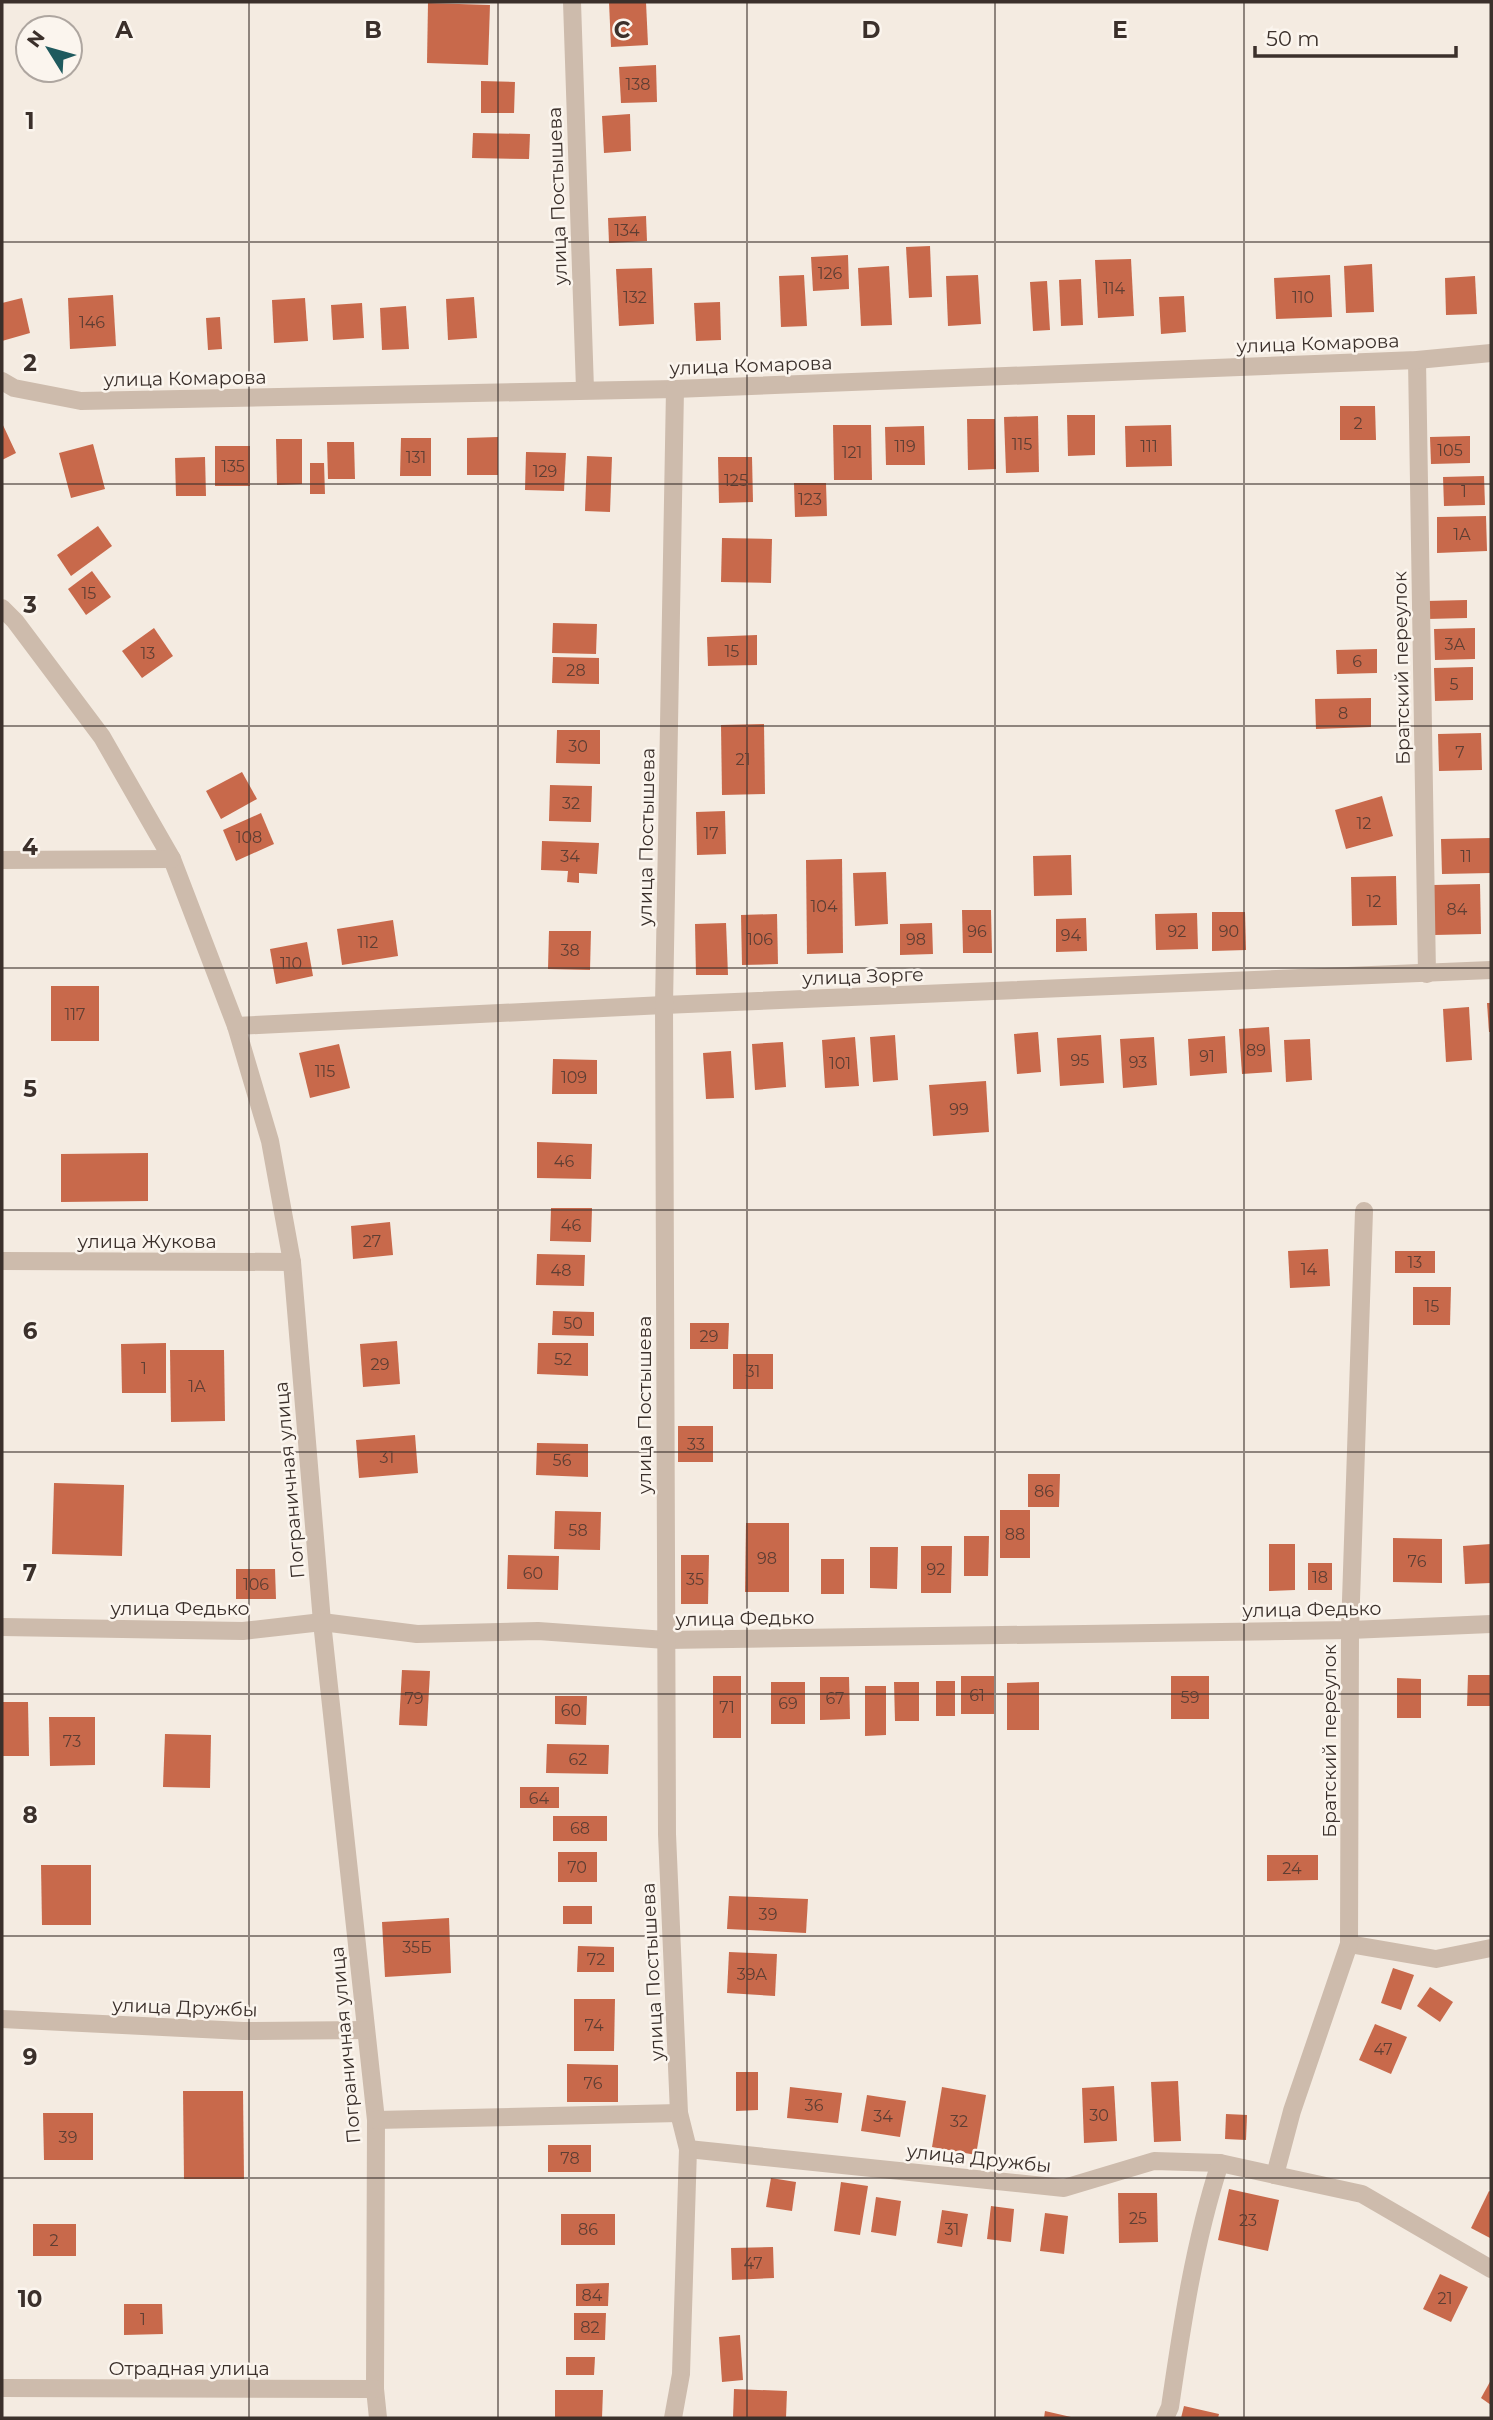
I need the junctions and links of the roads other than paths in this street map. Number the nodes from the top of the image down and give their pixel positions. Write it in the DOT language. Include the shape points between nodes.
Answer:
graph roads {
  1 [pos="572,2"];
  2 [pos="1491,353"];
  3 [pos="1416,360"];
  4 [pos="6,387"];
  5 [pos="585,389"];
  6 [pos="675,389"];
  7 [pos="2,608"];
  8 [pos="172,859"];
  9 [pos="2,860"];
  10 [pos="1491,970"];
  11 [pos="1427,974"];
  12 [pos="664,1005"];
  13 [pos="236,1026"];
  14 [pos="1364,1211"];
  15 [pos="2,1261"];
  16 [pos="292,1262"];
  17 [pos="322,1622"];
  18 [pos="1491,1624"];
  19 [pos="2,1627"];
  20 [pos="1350,1630"];
  21 [pos="666,1640"];
  22 [pos="1349,1944"];
  23 [pos="1491,1948"];
  24 [pos="2,2019"];
  25 [pos="366,2030"];
  26 [pos="679,2113"];
  27 [pos="376,2120"];
  28 [pos="688,2149"];
  29 [pos="1220,2163"];
  30 [pos="1275,2175"];
  31 [pos="1491,2269"];
  32 [pos="2,2388"];
  33 [pos="375,2389"];
  34 [pos="378,2418"];
  35 [pos="673,2418"];
  36 [pos="1165,2418"];
  1 -- 5 [label="street, улица Постышева"];
  2 -- 3 [label="street, улица Комарова"];
  3 -- 6 [label="street, улица Комарова"];
  3 -- 11 [label="street, Братский переулок"];
  4 -- 5 [label="street, улица Комарова" via="81,401"];
  5 -- 6 [label="street, улица Комарова"];
  6 -- 12 [label="street, улица Постышева"];
  7 -- 8 [label="street, Пограничная улица" via="102,737"];
  8 -- 9 [label="street"];
  8 -- 13 [label="street, Пограничная улица"];
  10 -- 11 [label="street, улица Зорге"];
  11 -- 12 [label="street, улица Зорге"];
  12 -- 13 [label="street, улица Зорге"];
  12 -- 21 [label="street, улица Постышева"];
  13 -- 16 [label="street, Пограничная улица" via="270,1142"];
  14 -- 20 [label="street, Братский переулок"];
  15 -- 16 [label="street, улица Жукова"];
  16 -- 17 [label="street, Пограничная улица"];
  17 -- 19 [label="street, улица Федько" via="243,1632"];
  17 -- 21 [label="street, улица Федько" via="417,1634 538,1631"];
  17 -- 25 [label="street, Пограничная улица"];
  18 -- 20 [label="street, улица Федько"];
  20 -- 21 [label="street, улица Федько"];
  20 -- 22 [label="street, Братский переулок"];
  21 -- 26 [label="street, улица Постышева" via="667,1835"];
  22 -- 23 [label="street" via="1436,1959"];
  22 -- 30 [label="street, Братский переулок"];
  24 -- 25 [label="street, улица Дружбы" via="243,2031"];
  25 -- 27 [label="street, Пограничная улица"];
  26 -- 27 [label="street"];
  26 -- 28 [label="street, улица Постышева"];
  27 -- 33 [label="street, Пограничная улица"];
  28 -- 29 [label="street, улица Дружбы" via="1065,2188 1154,2161"];
  28 -- 35 [label="street, улица Постышева" via="681,2374"];
  29 -- 30 [label="street, улица Дружбы"];
  29 -- 36 [label="street" via="1204,2210"];
  30 -- 31 [label="street, улица Дружбы" via="1362,2194"];
  32 -- 33 [label="street, Отрадная улица"];
  33 -- 34 [label="street, Пограничная улица"];
}
